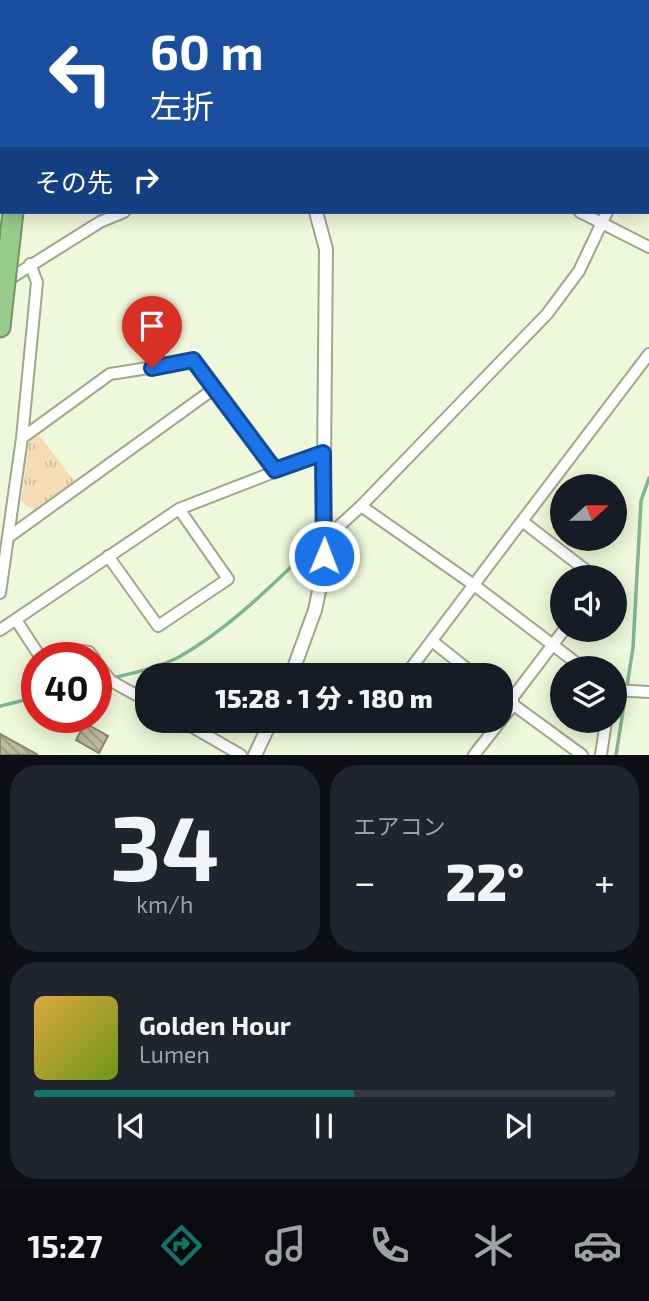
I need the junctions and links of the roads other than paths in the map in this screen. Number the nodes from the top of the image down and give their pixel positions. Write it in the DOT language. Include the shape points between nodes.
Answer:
graph roads {
  1 [pos="13,214"];
  2 [pos="119,214"];
  3 [pos="317,214"];
  4 [pos="605,217"];
  5 [pos="649,247"];
  6 [pos="30,264"];
  7 [pos="0,285"];
  8 [pos="1,317"];
  9 [pos="649,354"];
  10 [pos="215,388"];
  11 [pos="22,438"];
  12 [pos="323,453"];
  13 [pos="275,470"];
  14 [pos="361,506"];
  15 [pos="179,509"];
  16 [pos="523,521"];
  17 [pos="10,536"];
  18 [pos="325,539"];
  19 [pos="108,556"];
  20 [pos="579,565"];
  21 [pos="474,585"];
  22 [pos="0,593"];
  23 [pos="16,620"];
  24 [pos="0,630"];
  25 [pos="432,641"];
  26 [pos="30,642"];
  27 [pos="554,642"];
  28 [pos="552,645"];
  29 [pos="567,656"];
  30 [pos="296,663"];
  31 [pos="415,663"];
  32 [pos="460,663"];
  33 [pos="112,682"];
  34 [pos="627,691"];
  35 [pos="649,692"];
  36 [pos="135,694"];
  37 [pos="513,697"];
  38 [pos="513,705"];
  39 [pos="203,733"];
  40 [pos="265,733"];
  41 [pos="491,733"];
  42 [pos="604,733"];
  43 [pos="241,755"];
  44 [pos="255,755"];
  45 [pos="474,755"];
  46 [pos="582,755"];
  47 [pos="601,755"];
  1 -- 8 [label="highway, bridge"];
  2 -- 6 [label="street"];
  3 -- 12 [label="street" via="326,249"];
  4 -- 5 [label="street"];
  4 -- 14 [label="street" via="579,271 547,314"];
  6 -- 7 [label="street"];
  6 -- 11 [label="street" via="37,282"];
  9 -- 16 [label="street"];
  10 -- 11 [label="street" via="193,360 110,374"];
  10 -- 13 [label="street"];
  10 -- 17 [label="street"];
  11 -- 17 [label="street"];
  12 -- 13 [label="street"];
  12 -- 18 [label="street"];
  13 -- 15 [label="street"];
  14 -- 18 [label="street"];
  14 -- 21 [label="street"];
  15 -- 19 [label="street"];
  15 -- 19 [label="street" via="228,579 158,626"];
  16 -- 20 [label="street"];
  16 -- 21 [label="street"];
  17 -- 22 [label="street"];
  18 -- 30 [label="street" via="315,610"];
  19 -- 23 [label="street"];
  21 -- 25 [label="street"];
  21 -- 28 [label="street"];
  23 -- 24 [label="street"];
  23 -- 26 [label="street"];
  25 -- 31 [label="street"];
  25 -- 32 [label="street"];
  27 -- 28 [label="street"];
  28 -- 29 [label="street"];
  28 -- 37 [label="street"];
  33 -- 36 [label="street"];
  34 -- 35 [label="street"];
  38 -- 46 [label="street"];
  39 -- 43 [label="street"];
  40 -- 44 [label="street"];
  41 -- 45 [label="street"];
  42 -- 47 [label="street"];
}
